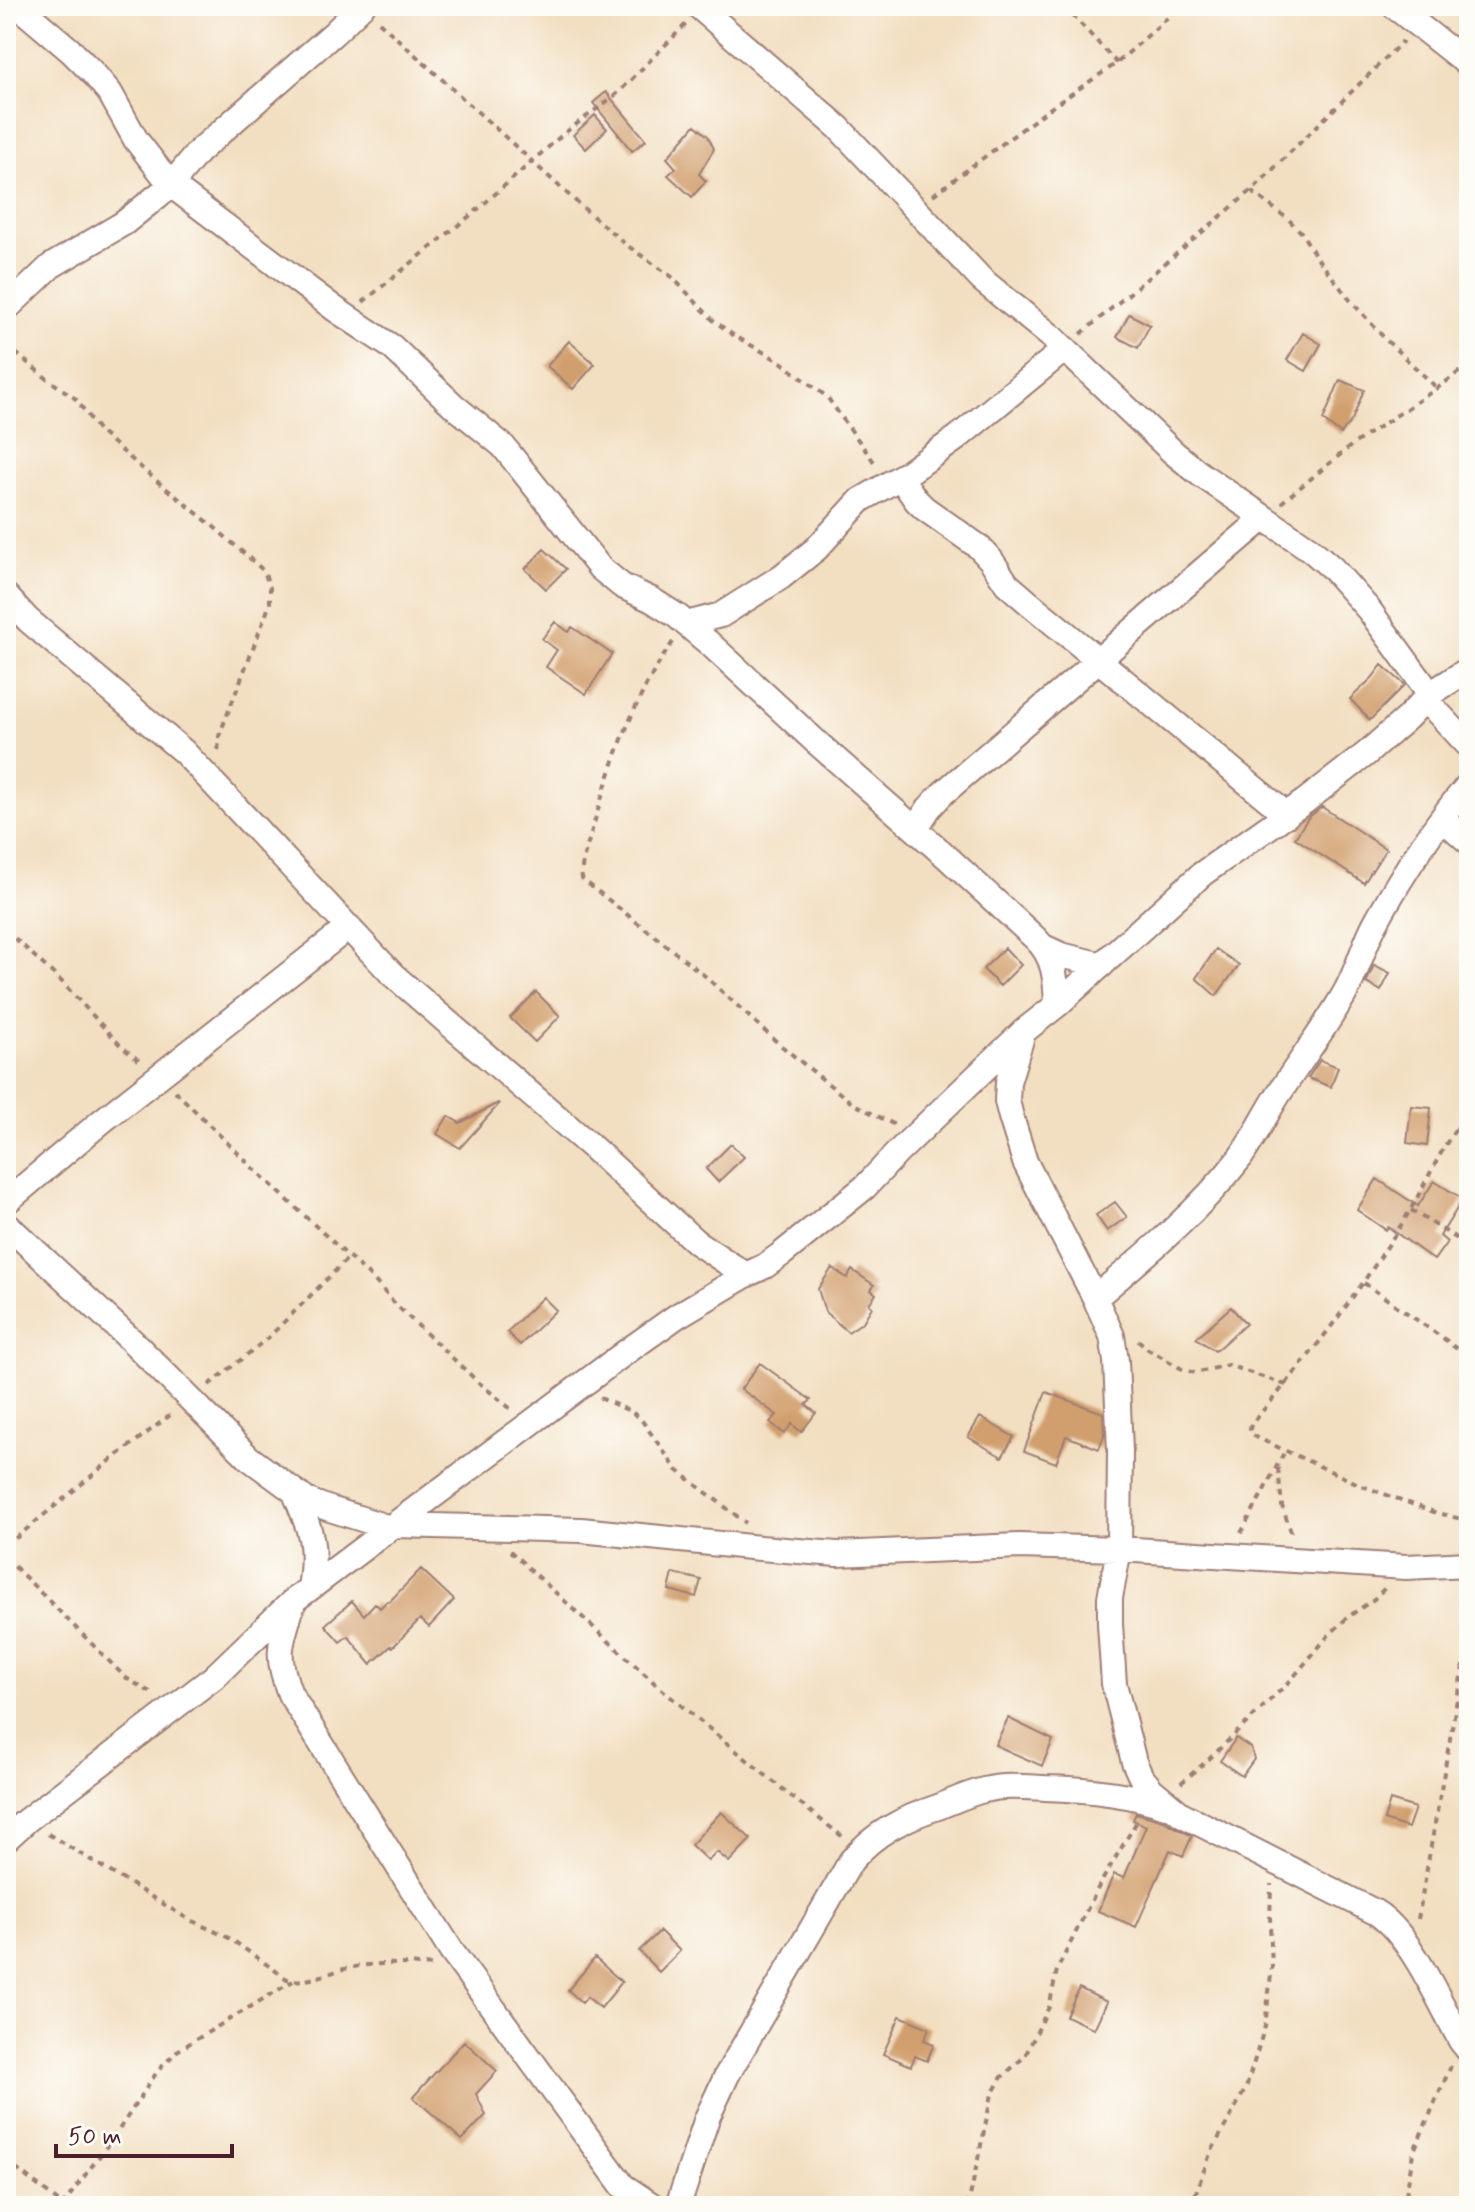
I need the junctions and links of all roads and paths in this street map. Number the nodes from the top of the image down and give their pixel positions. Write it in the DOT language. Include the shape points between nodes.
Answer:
graph roads {
  1 [pos="18,6"];
  2 [pos="362,6"];
  3 [pos="1064,6"];
  4 [pos="1181,6"];
  5 [pos="1394,6"];
  6 [pos="700,7"];
  7 [pos="1418,26"];
  8 [pos="1117,63"];
  9 [pos="1469,65"];
  10 [pos="533,161"];
  11 [pos="171,185"];
  12 [pos="1251,191"];
  13 [pos="915,208"];
  14 [pos="6,309"];
  15 [pos="346,317"];
  16 [pos="6,345"];
  17 [pos="1065,349"];
  18 [pos="1469,364"];
  19 [pos="1437,388"];
  20 [pos="900,477"];
  21 [pos="1264,518"];
  22 [pos="6,596"];
  23 [pos="686,624"];
  24 [pos="1097,661"];
  25 [pos="1469,669"];
  26 [pos="1428,696"];
  27 [pos="1469,746"];
  28 [pos="1469,784"];
  29 [pos="216,785"];
  30 [pos="1287,815"];
  31 [pos="1442,818"];
  32 [pos="915,829"];
  33 [pos="1469,842"];
  34 [pos="349,927"];
  35 [pos="6,930"];
  36 [pos="1046,948"];
  37 [pos="1102,965"];
  38 [pos="1057,1005"];
  39 [pos="1024,1031"];
  40 [pos="160,1077"];
  41 [pos="1469,1110"];
  42 [pos="1455,1128"];
  43 [pos="915,1135"];
  44 [pos="1469,1136"];
  45 [pos="6,1202"];
  46 [pos="1411,1210"];
  47 [pos="6,1224"];
  48 [pos="1469,1246"];
  49 [pos="349,1257"];
  50 [pos="746,1275"];
  51 [pos="1364,1283"];
  52 [pos="1095,1298"];
  53 [pos="1136,1340"];
  54 [pos="1469,1359"];
  55 [pos="583,1384"];
  56 [pos="1286,1385"];
  57 [pos="191,1400"];
  58 [pos="529,1424"];
  59 [pos="1285,1451"];
  60 [pos="1278,1465"];
  61 [pos="294,1491"];
  62 [pos="1469,1521"];
  63 [pos="393,1526"];
  64 [pos="485,1527"];
  65 [pos="752,1527"];
  66 [pos="6,1546"];
  67 [pos="1119,1549"];
  68 [pos="1228,1556"];
  69 [pos="6,1558"];
  70 [pos="1305,1561"];
  71 [pos="1469,1564"];
  72 [pos="1406,1567"];
  73 [pos="302,1595"];
  74 [pos="1469,1648"];
  75 [pos="1461,1679"];
  76 [pos="1469,1682"];
  77 [pos="174,1707"];
  78 [pos="1161,1802"];
  79 [pos="17,1824"];
  80 [pos="6,1839"];
  81 [pos="859,1850"];
  82 [pos="1272,1860"];
  83 [pos="1412,1953"];
  84 [pos="465,1970"];
  85 [pos="293,1981"];
  86 [pos="1465,2046"];
  87 [pos="6,2161"];
  88 [pos="622,2196"];
  89 [pos="62,2206"];
  90 [pos="653,2206"];
  91 [pos="678,2206"];
  92 [pos="965,2206"];
  93 [pos="1191,2206"];
  94 [pos="1401,2206"];
  1 -- 11 [label="street" via="94,74"];
  2 -- 10 [label="path"];
  2 -- 11 [label="street" via="198,152"];
  3 -- 8 [label="path"];
  4 -- 8 [label="path"];
  5 -- 7 [label="street"];
  6 -- 10 [label="path" via="618,93"];
  6 -- 13 [label="street" via="838,127"];
  7 -- 9 [label="street"];
  7 -- 12 [label="path"];
  8 -- 13 [label="path"];
  10 -- 15 [label="path"];
  10 -- 20 [label="path" via="625,244 672,277 713,320 827,397 876,465"];
  11 -- 14 [label="street" via="124,223 51,266"];
  11 -- 15 [label="street"];
  12 -- 17 [label="path"];
  12 -- 19 [label="path" via="1301,232 1350,300"];
  13 -- 17 [label="street" via="982,280"];
  15 -- 23 [label="street" via="392,347 503,446 600,568"];
  16 -- 29 [label="path" via="76,399 99,431 264,571 270,604 219,736"];
  17 -- 20 [label="street" via="957,438"];
  17 -- 21 [label="street" via="1174,453"];
  18 -- 19 [label="path"];
  19 -- 21 [label="path" via="1352,445"];
  20 -- 23 [label="street" via="861,500 816,549 781,577 721,615"];
  20 -- 24 [label="street" via="916,500 979,547 1007,584"];
  21 -- 24 [label="street"];
  21 -- 26 [label="street" via="1332,568 1369,610"];
  22 -- 29 [label="street"];
  23 -- 32 [label="street"];
  23 -- 43 [label="path" via="649,678 628,726 602,793 582,879 852,1103"];
  24 -- 30 [label="street"];
  24 -- 32 [label="street" via="942,794"];
  25 -- 26 [label="street"];
  26 -- 27 [label="street"];
  26 -- 30 [label="street" via="1366,754"];
  28 -- 31 [label="street"];
  29 -- 34 [label="street"];
  30 -- 37 [label="street" via="1202,874"];
  31 -- 33 [label="street"];
  31 -- 52 [label="street" via="1375,922 1327,1023 1241,1156 1148,1253"];
  32 -- 36 [label="street"];
  34 -- 40 [label="street"];
  34 -- 50 [label="street" via="393,975 696,1242"];
  35 -- 40 [label="path" via="121,1046"];
  36 -- 37 [label="street"];
  36 -- 38 [label="street"];
  37 -- 38 [label="street"];
  38 -- 39 [label="street"];
  39 -- 43 [label="street"];
  39 -- 52 [label="street" via="1008,1082 1009,1109 1025,1162"];
  40 -- 45 [label="street"];
  40 -- 49 [label="path"];
  41 -- 42 [label="path"];
  42 -- 44 [label="path"];
  42 -- 46 [label="path"];
  43 -- 50 [label="street" via="865,1187 783,1253"];
  46 -- 48 [label="path"];
  46 -- 51 [label="path"];
  47 -- 57 [label="street"];
  49 -- 57 [label="path" via="269,1337"];
  49 -- 58 [label="path"];
  50 -- 55 [label="street" via="677,1316"];
  51 -- 54 [label="path"];
  51 -- 56 [label="path"];
  52 -- 67 [label="street" via="1112,1336 1116,1361"];
  53 -- 56 [label="path" via="1192,1372 1228,1365"];
  55 -- 58 [label="street"];
  55 -- 65 [label="path" via="640,1418 677,1470"];
  56 -- 59 [label="path" via="1250,1429"];
  57 -- 61 [label="street" via="249,1458"];
  57 -- 66 [label="path"];
  58 -- 63 [label="street"];
  59 -- 60 [label="path"];
  59 -- 62 [label="path" via="1365,1487"];
  60 -- 68 [label="path"];
  60 -- 70 [label="path" via="1282,1506"];
  61 -- 63 [label="street" via="327,1508"];
  61 -- 73 [label="street" via="314,1555"];
  63 -- 64 [label="street"];
  63 -- 73 [label="street"];
  64 -- 67 [label="street" via="581,1530 837,1554 1019,1546"];
  64 -- 81 [label="path" via="660,1688"];
  67 -- 68 [label="street"];
  67 -- 78 [label="street" via="1110,1598 1114,1684 1134,1762"];
  68 -- 70 [label="street"];
  69 -- 77 [label="path" via="126,1678"];
  70 -- 72 [label="street"];
  71 -- 72 [label="street"];
  72 -- 78 [label="path" via="1329,1635 1291,1680"];
  73 -- 77 [label="street"];
  73 -- 84 [label="street" via="280,1650 290,1694"];
  74 -- 75 [label="path"];
  75 -- 76 [label="path"];
  75 -- 83 [label="path"];
  77 -- 79 [label="street"];
  78 -- 81 [label="street" via="1074,1789 986,1790 883,1830"];
  78 -- 82 [label="street"];
  78 -- 92 [label="path" via="1100,1884 1057,1970 1049,2007 1025,2056 992,2094"];
  79 -- 80 [label="street"];
  79 -- 85 [label="path" via="231,1939"];
  81 -- 91 [label="street" via="727,2075"];
  82 -- 83 [label="street" via="1385,1918"];
  82 -- 93 [label="path" via="1272,1966 1265,2026 1246,2088 1210,2154"];
  83 -- 86 [label="street"];
  84 -- 85 [label="path" via="395,1962"];
  84 -- 88 [label="street"];
  85 -- 89 [label="path" via="177,2051"];
  86 -- 94 [label="path" via="1413,2153"];
  87 -- 89 [label="path"];
  88 -- 90 [label="street"];
}
